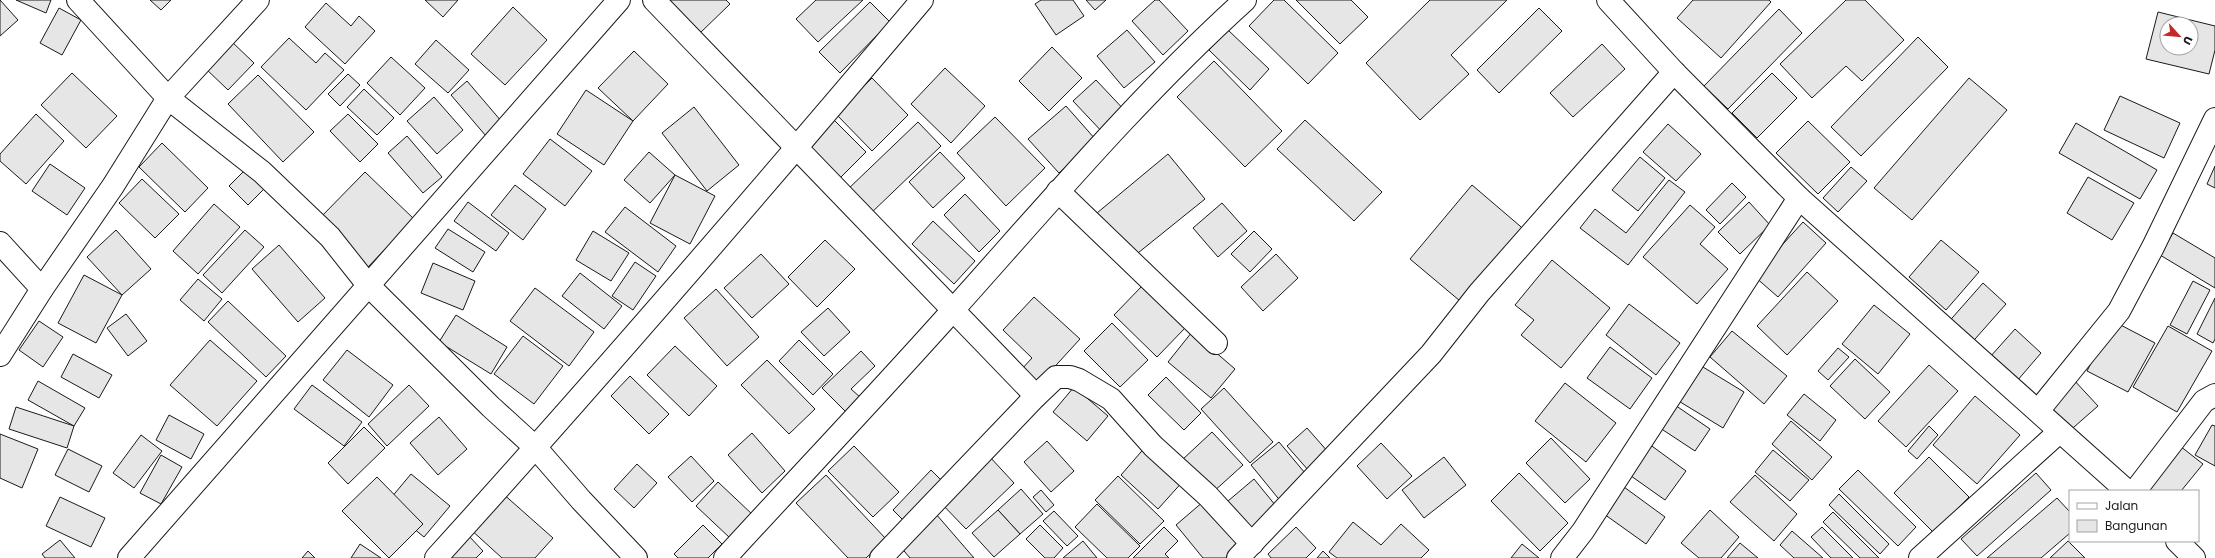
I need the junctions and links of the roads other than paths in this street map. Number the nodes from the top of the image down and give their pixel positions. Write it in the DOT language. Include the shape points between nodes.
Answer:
graph roads {
  1 [pos="78,0"];
  2 [pos="258,0"];
  3 [pos="619,0"];
  4 [pos="654,0"];
  5 [pos="922,0"];
  6 [pos="1245,0"];
  7 [pos="1608,0"];
  8 [pos="1674,72"];
  9 [pos="168,98"];
  10 [pos="2215,119"];
  11 [pos="798,147"];
  12 [pos="1058,190"];
  13 [pos="1799,198"];
  14 [pos="0,243"];
  15 [pos="368,285"];
  16 [pos="42,289"];
  17 [pos="952,311"];
  18 [pos="1216,343"];
  19 [pos="0,355"];
  20 [pos="2215,395"];
  21 [pos="1036,396"];
  22 [pos="2038,411"];
  23 [pos="2059,432"];
  24 [pos="536,448"];
  25 [pos="2125,490"];
  26 [pos="2136,490"];
  27 [pos="2178,542"];
  28 [pos="1245,551"];
  29 [pos="130,558"];
  30 [pos="436,558"];
  31 [pos="636,558"];
  32 [pos="725,558"];
  33 [pos="880,558"];
  34 [pos="1562,558"];
  35 [pos="1920,558"];
  36 [pos="2194,558"];
  1 -- 9 [label="street"];
  2 -- 9 [label="street"];
  3 -- 15 [label="street"];
  4 -- 11 [label="street"];
  5 -- 11 [label="street"];
  6 -- 12 [label="street" via="1212,30"];
  7 -- 8 [label="street"];
  8 -- 13 [label="street"];
  8 -- 28 [label="street" via="1479,293 1431,354"];
  9 -- 15 [label="street" via="262,172 330,237"];
  9 -- 16 [label="street" via="113,186"];
  10 -- 22 [label="street" via="2120,311"];
  11 -- 17 [label="street"];
  11 -- 24 [label="street"];
  12 -- 17 [label="street"];
  12 -- 18 [label="street"];
  13 -- 22 [label="street"];
  13 -- 34 [label="street" via="1583,531"];
  14 -- 16 [label="street"];
  15 -- 24 [label="street"];
  15 -- 29 [label="street"];
  16 -- 19 [label="street"];
  17 -- 21 [label="street"];
  17 -- 32 [label="street"];
  20 -- 26 [label="street" via="2204,401"];
  21 -- 28 [label="street" via="1056,377 1070,377 1111,399 1153,446 1208,496"];
  21 -- 33 [label="street"];
  22 -- 23 [label="street"];
  23 -- 25 [label="street"];
  23 -- 35 [label="street"];
  24 -- 30 [label="street"];
  24 -- 31 [label="street" via="586,506"];
  27 -- 36 [label="street"];
}
